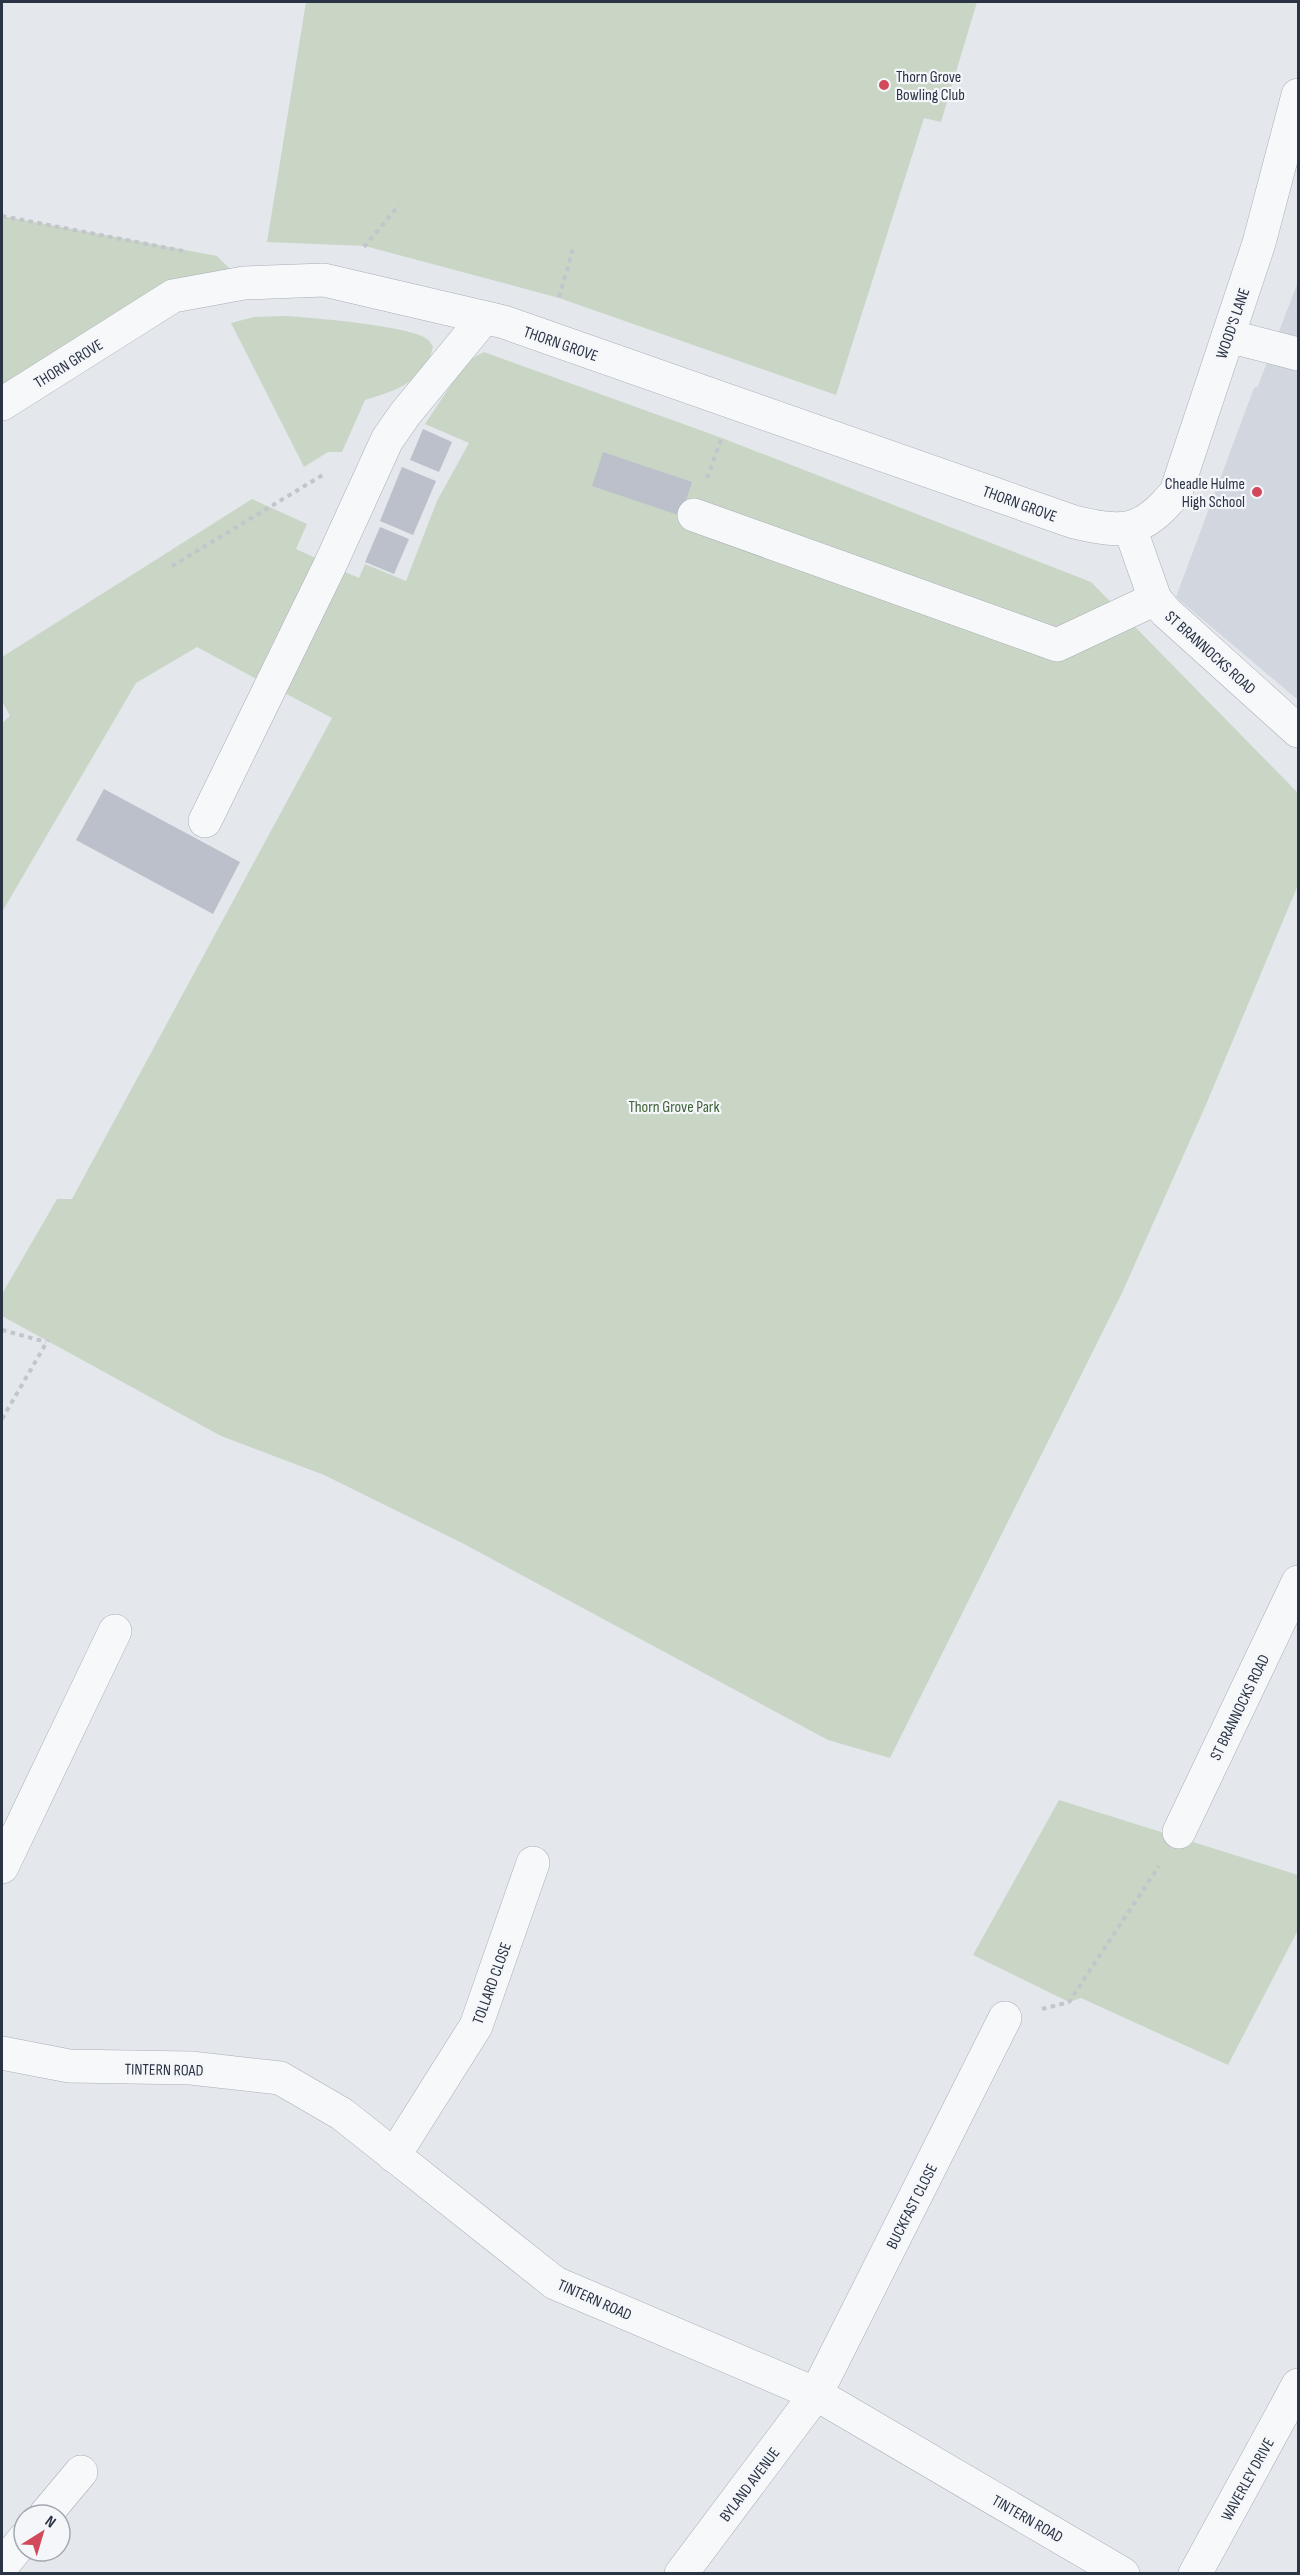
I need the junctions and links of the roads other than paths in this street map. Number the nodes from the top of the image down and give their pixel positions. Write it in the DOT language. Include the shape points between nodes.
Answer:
graph roads {
  1 [pos="1299,95"];
  2 [pos="483,318"];
  3 [pos="1228,336"];
  4 [pos="1299,354"];
  5 [pos="2,405"];
  6 [pos="694,515"];
  7 [pos="1130,528"];
  8 [pos="1155,599"];
  9 [pos="1299,731"];
  10 [pos="205,821"];
  11 [pos="1299,1582"];
  12 [pos="115,1631"];
  13 [pos="1179,1832"];
  14 [pos="533,1863"];
  15 [pos="2,1867"];
  16 [pos="1005,2018"];
  17 [pos="2,2053"];
  18 [pos="394,2156"];
  19 [pos="1299,2385"];
  20 [pos="816,2394"];
  21 [pos="81,2472"];
  22 [pos="55,2503"];
  23 [pos="12,2554"];
  24 [pos="2,2566"];
  25 [pos="681,2574"];
  26 [pos="1123,2574"];
  27 [pos="1195,2574"];
  1 -- 3 [label="street, WOOD'S LANE" via="1259,243"];
  2 -- 5 [label="street, THORN GROVE" via="324,280 244,283 173,296"];
  2 -- 7 [label="street, THORN GROVE" via="504,322 1074,522 1103,529"];
  2 -- 10 [label="street" via="405,414 378,459"];
  3 -- 4 [label="street"];
  3 -- 7 [label="street, WOOD'S LANE" via="1176,492 1156,516"];
  6 -- 8 [label="street" via="1057,645"];
  7 -- 8 [label="street, ST BRANNOCKS ROAD"];
  8 -- 9 [label="street, ST BRANNOCKS ROAD"];
  11 -- 13 [label="street, ST BRANNOCKS ROAD"];
  12 -- 15 [label="street"];
  14 -- 18 [label="street, TOLLARD CLOSE" via="476,2026"];
  16 -- 20 [label="street, BUCKFAST CLOSE"];
  17 -- 18 [label="street, TINTERN ROAD" via="69,2066 191,2068 280,2078 342,2114"];
  18 -- 20 [label="street, TINTERN ROAD" via="555,2283"];
  19 -- 27 [label="street, WAVERLEY DRIVE"];
  20 -- 25 [label="street, BYLAND AVENUE"];
  20 -- 26 [label="street, TINTERN ROAD"];
  21 -- 22 [label="street"];
  23 -- 24 [label="street"];
}
